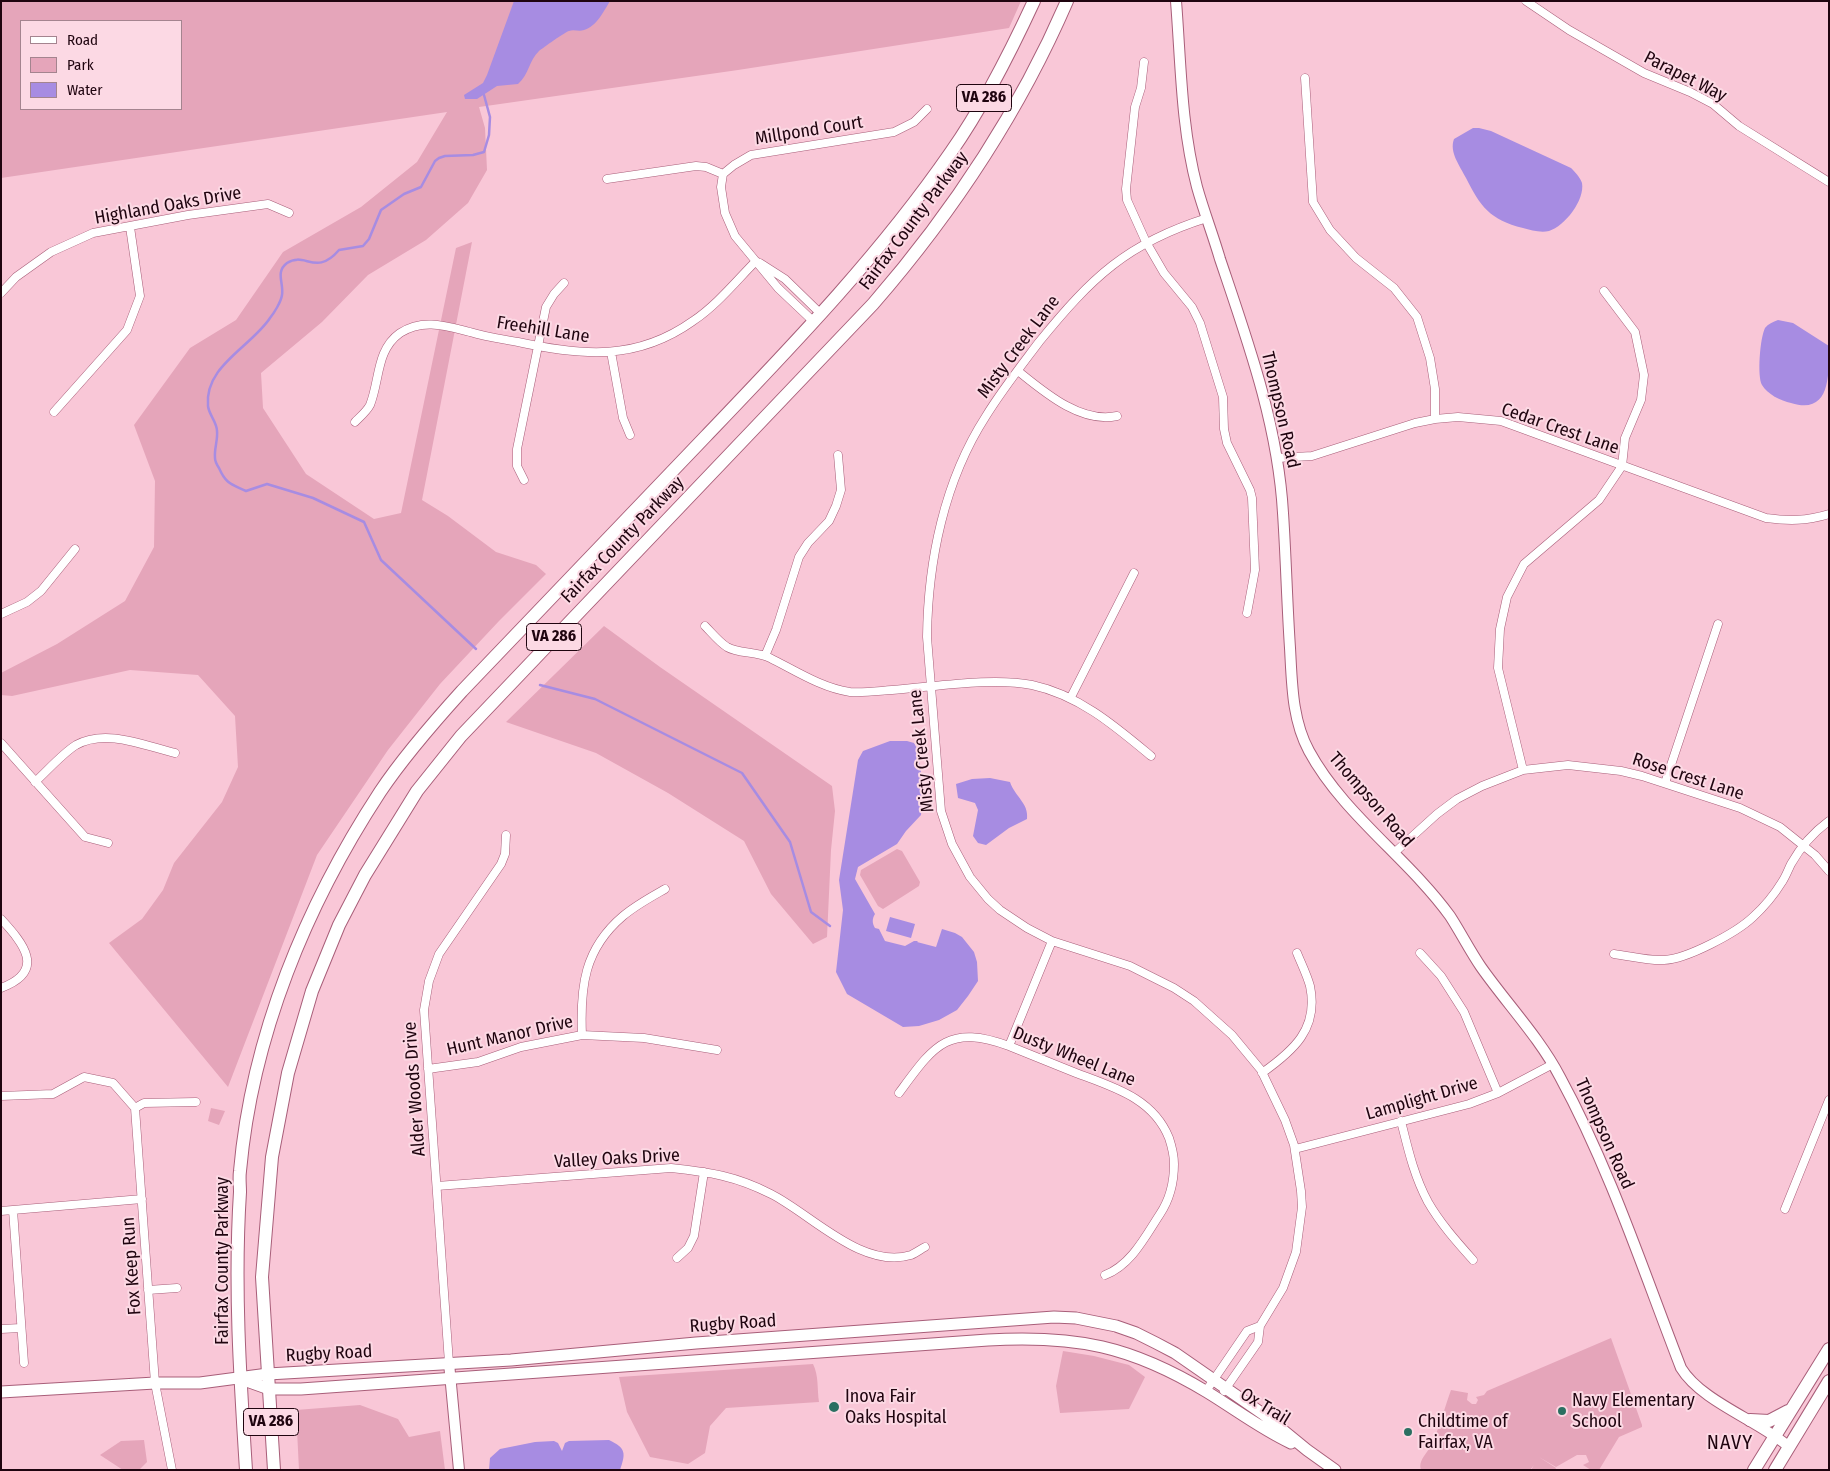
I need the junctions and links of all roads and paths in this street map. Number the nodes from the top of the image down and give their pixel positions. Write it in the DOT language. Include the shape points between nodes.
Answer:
graph roads {
  1 [pos="1034,1"];
  2 [pos="1067,1"];
  3 [pos="1176,1"];
  4 [pos="1526,1"];
  5 [pos="1144,62"];
  6 [pos="1305,78"];
  7 [pos="927,109"];
  8 [pos="723,174"];
  9 [pos="607,179"];
  10 [pos="1829,182"];
  11 [pos="289,213"];
  12 [pos="1207,218"];
  13 [pos="130,227"];
  14 [pos="1146,242"];
  15 [pos="756,260"];
  16 [pos="564,283"];
  17 [pos="1604,291"];
  18 [pos="1,293"];
  19 [pos="817,318"];
  20 [pos="538,346"];
  21 [pos="611,352"];
  22 [pos="1018,371"];
  23 [pos="54,412"];
  24 [pos="1117,416"];
  25 [pos="1435,419"];
  26 [pos="355,422"];
  27 [pos="630,435"];
  28 [pos="838,455"];
  29 [pos="1277,458"];
  30 [pos="1622,466"];
  31 [pos="524,480"];
  32 [pos="1829,514"];
  33 [pos="75,548"];
  34 [pos="1134,574"];
  35 [pos="1247,613"];
  36 [pos="1,614"];
  37 [pos="1718,624"];
  38 [pos="705,626"];
  39 [pos="765,656"];
  40 [pos="931,688"];
  41 [pos="1071,697"];
  42 [pos="1,743"];
  43 [pos="175,753"];
  44 [pos="1151,756"];
  45 [pos="1524,770"];
  46 [pos="35,782"];
  47 [pos="1665,783"];
  48 [pos="1829,821"];
  49 [pos="506,835"];
  50 [pos="108,843"];
  51 [pos="1804,846"];
  52 [pos="1394,853"];
  53 [pos="1829,871"];
  54 [pos="665,889"];
  55 [pos="1,919"];
  56 [pos="1052,941"];
  57 [pos="1298,953"];
  58 [pos="1420,953"];
  59 [pos="1614,954"];
  60 [pos="1,988"];
  61 [pos="582,1035"];
  62 [pos="1009,1046"];
  63 [pos="717,1050"];
  64 [pos="1553,1064"];
  65 [pos="428,1069"];
  66 [pos="1262,1072"];
  67 [pos="1498,1092"];
  68 [pos="899,1093"];
  69 [pos="1,1096"];
  70 [pos="1829,1100"];
  71 [pos="196,1102"];
  72 [pos="135,1108"];
  73 [pos="1402,1121"];
  74 [pos="1295,1149"];
  75 [pos="704,1172"];
  76 [pos="437,1186"];
  77 [pos="142,1199"];
  78 [pos="1785,1209"];
  79 [pos="13,1210"];
  80 [pos="1,1211"];
  81 [pos="925,1247"];
  82 [pos="676,1258"];
  83 [pos="1473,1260"];
  84 [pos="1105,1275"];
  85 [pos="177,1288"];
  86 [pos="148,1290"];
  87 [pos="1260,1326"];
  88 [pos="21,1328"];
  89 [pos="1,1329"];
  90 [pos="1829,1349"];
  91 [pos="24,1363"];
  92 [pos="449,1364"];
  93 [pos="268,1374"];
  94 [pos="241,1379"];
  95 [pos="451,1379"];
  96 [pos="1213,1380"];
  97 [pos="1829,1381"];
  98 [pos="155,1383"];
  99 [pos="269,1389"];
  100 [pos="1226,1389"];
  101 [pos="1206,1391"];
  102 [pos="1,1392"];
  103 [pos="1219,1399"];
  104 [pos="1791,1410"];
  105 [pos="1750,1420"];
  106 [pos="1775,1435"];
  107 [pos="1788,1446"];
  108 [pos="1307,1450"];
  109 [pos="172,1470"];
  110 [pos="246,1470"];
  111 [pos="274,1470"];
  112 [pos="460,1470"];
  113 [pos="1335,1470"];
  114 [pos="1754,1470"];
  115 [pos="1774,1470"];
  1 -- 19 [label="main road, Fairfax County Parkway / VA 286" via="1002,67 952,151 873,255"];
  2 -- 93 [label="main road, Fairfax County Parkway / VA 286" via="1040,58 992,144 958,197 909,262 873,304 461,736 418,791 369,866 336,932 312,991 279,1115 268,1191 262,1277"];
  3 -- 12 [label="street, Thompson Road" via="1186,129"];
  4 -- 10 [label="street, Parapet Way" via="1644,74 1713,104 1739,126"];
  5 -- 14 [label="street" via="1135,107 1126,189 1127,200"];
  6 -- 25 [label="street" via="1313,202 1330,230 1356,258 1394,288 1416,316 1430,358"];
  7 -- 8 [label="street, Millpond Court" via="914,122 894,132 751,156"];
  8 -- 9 [label="street" via="696,166"];
  8 -- 15 [label="street" via="722,199 729,225"];
  11 -- 13 [label="street, Highland Oaks Drive" via="268,204"];
  12 -- 14 [label="street, Misty Creek Lane"];
  12 -- 29 [label="street, Thompson Road" via="1259,382"];
  13 -- 18 [label="street, Highland Oaks Drive" via="93,233 51,252 16,277"];
  13 -- 23 [label="street" via="140,296 127,330"];
  14 -- 22 [label="street, Misty Creek Lane" via="1084,289"];
  14 -- 35 [label="street" via="1200,324 1223,397 1227,443 1250,490 1255,570"];
  15 -- 19 [label="street" via="778,288"];
  15 -- 19 [label="street" via="785,280"];
  15 -- 21 [label="street, Freehill Lane" via="703,314 684,327 643,346"];
  16 -- 20 [label="street" via="546,308"];
  17 -- 30 [label="street" via="1635,332 1644,375 1640,400 1625,438"];
  19 -- 94 [label="main road, Fairfax County Parkway / VA 286" via="445,710 381,790 333,870 283,984 270,1021 250,1105 240,1173 237,1226"];
  20 -- 21 [label="street, Freehill Lane" via="581,353"];
  20 -- 26 [label="street, Freehill Lane" via="440,324 407,330 386,348 369,405"];
  20 -- 31 [label="street" via="516,458"];
  21 -- 27 [label="street" via="623,418"];
  22 -- 24 [label="street" via="1056,400 1088,415 1101,418"];
  22 -- 40 [label="street, Misty Creek Lane" via="975,435 943,516 932,568 928,614"];
  25 -- 29 [label="street, Cedar Crest Lane" via="1415,422 1312,456"];
  25 -- 30 [label="street, Cedar Crest Lane" via="1458,417 1501,421"];
  28 -- 39 [label="street" via="841,490 836,506 829,521 799,557"];
  29 -- 52 [label="street, Thompson Road" via="1297,719 1309,751 1332,785"];
  30 -- 32 [label="street, Cedar Crest Lane" via="1766,518 1790,521"];
  30 -- 45 [label="street" via="1599,500 1524,564 1507,596 1500,629 1498,668"];
  33 -- 36 [label="street" via="41,591 27,602"];
  34 -- 41 [label="street"];
  37 -- 47 [label="street"];
  38 -- 39 [label="street" via="728,648"];
  39 -- 40 [label="street" via="837,690 864,692"];
  40 -- 41 [label="street" via="1004,682 1034,686"];
  40 -- 56 [label="street, Misty Creek Lane" via="941,811 952,844 970,877 988,899 1013,920"];
  41 -- 44 [label="street"];
  42 -- 46 [label="street"];
  43 -- 46 [label="street" via="115,738 95,738 76,746"];
  45 -- 47 [label="street, Rose Crest Lane" via="1568,765 1621,770"];
  45 -- 52 [label="street, Rose Crest Lane" via="1457,799"];
  46 -- 50 [label="street" via="85,837"];
  47 -- 51 [label="street, Rose Crest Lane" via="1740,808 1780,827"];
  48 -- 51 [label="street"];
  49 -- 65 [label="street, Alder Woods Drive" via="501,864 440,954 432,972 424,1010"];
  51 -- 53 [label="street, Rose Crest Lane"];
  51 -- 59 [label="street" via="1784,880 1751,918 1697,951 1663,960"];
  52 -- 64 [label="street, Thompson Road" via="1437,899 1482,968"];
  54 -- 61 [label="street" via="623,916 604,936 587,969 582,988"];
  55 -- 60 [label="street" via="20,940 28,964 22,976"];
  56 -- 62 [label="street"];
  56 -- 66 [label="street, Misty Creek Lane" via="1130,966 1174,988 1213,1016"];
  57 -- 66 [label="street" via="1310,992 1308,1022 1290,1052"];
  58 -- 67 [label="street" via="1441,976 1464,1012"];
  61 -- 63 [label="street, Hunt Manor Drive" via="644,1038"];
  61 -- 65 [label="street, Hunt Manor Drive" via="478,1062"];
  62 -- 68 [label="street, Dusty Wheel Lane" via="978,1037 947,1041 928,1054"];
  62 -- 84 [label="street, Dusty Wheel Lane" via="1144,1103 1155,1114 1172,1147 1174,1175 1167,1202 1128,1261"];
  64 -- 67 [label="street, Lamplight Drive"];
  64 -- 105 [label="street, Thompson Road" via="1602,1165 1681,1368 1694,1385"];
  65 -- 76 [label="street, Alder Woods Drive"];
  66 -- 74 [label="street, Misty Creek Lane"];
  67 -- 73 [label="street, Lamplight Drive" via="1469,1104"];
  69 -- 72 [label="street" via="53,1094 84,1076 113,1083"];
  70 -- 78 [label="street"];
  71 -- 72 [label="street" via="144,1103"];
  72 -- 77 [label="street, Fox Keep Run"];
  73 -- 74 [label="street, Lamplight Drive"];
  73 -- 83 [label="street" via="1412,1164 1428,1203"];
  74 -- 87 [label="street, Misty Creek Lane" via="1302,1207 1296,1252 1283,1288"];
  75 -- 76 [label="street, Valley Oaks Drive" via="671,1168"];
  75 -- 81 [label="street, Valley Oaks Drive" via="734,1178 772,1194 846,1244 894,1256 911,1255"];
  75 -- 82 [label="street" via="694,1236 688,1248"];
  76 -- 92 [label="street, Alder Woods Drive"];
  77 -- 79 [label="street"];
  77 -- 86 [label="street, Fox Keep Run"];
  79 -- 80 [label="street"];
  79 -- 88 [label="street"];
  85 -- 86 [label="street"];
  86 -- 98 [label="street, Fox Keep Run"];
  87 -- 96 [label="street, Misty Creek Lane" via="1248,1331"];
  87 -- 100 [label="street, Misty Creek Lane" via="1258,1342"];
  88 -- 89 [label="street"];
  88 -- 91 [label="street"];
  90 -- 104 [label="main road"];
  92 -- 93 [label="main road, Rugby Road"];
  92 -- 95 [label="street"];
  92 -- 96 [label="main road, Rugby Road" via="1054,1317 1095,1321 1136,1333 1175,1353"];
  93 -- 94 [label="main road, Rugby Road"];
  93 -- 99 [label="main road, Fairfax County Parkway / VA 286"];
  94 -- 98 [label="main road, Rugby Road"];
  94 -- 99 [label="main road, Rugby Road"];
  94 -- 110 [label="main road, Fairfax County Parkway / VA 286"];
  95 -- 99 [label="main road, Rugby Road"];
  95 -- 101 [label="main road, Rugby Road" via="1033,1338 1078,1341 1120,1351 1154,1363"];
  95 -- 112 [label="street"];
  96 -- 100 [label="main road, Ox Trail"];
  96 -- 101 [label="street, Misty Creek Lane"];
  97 -- 107 [label="main road"];
  98 -- 102 [label="main road, Rugby Road"];
  98 -- 109 [label="street, Fox Keep Run"];
  99 -- 111 [label="main road, Fairfax County Parkway / VA 286"];
  100 -- 103 [label="street, Misty Creek Lane"];
  100 -- 108 [label="main road, Ox Trail"];
  101 -- 103 [label="main road, Ox Trail"];
  103 -- 108 [label="main road, Ox Trail" via="1267,1431"];
  104 -- 105 [label="main road" via="1769,1421"];
  104 -- 106 [label="main road"];
  105 -- 106 [label="street, Thompson Road"];
  106 -- 107 [label="street, Thompson Road"];
  106 -- 114 [label="main road"];
  107 -- 115 [label="main road"];
  108 -- 113 [label="main road, Ox Trail"];
}
